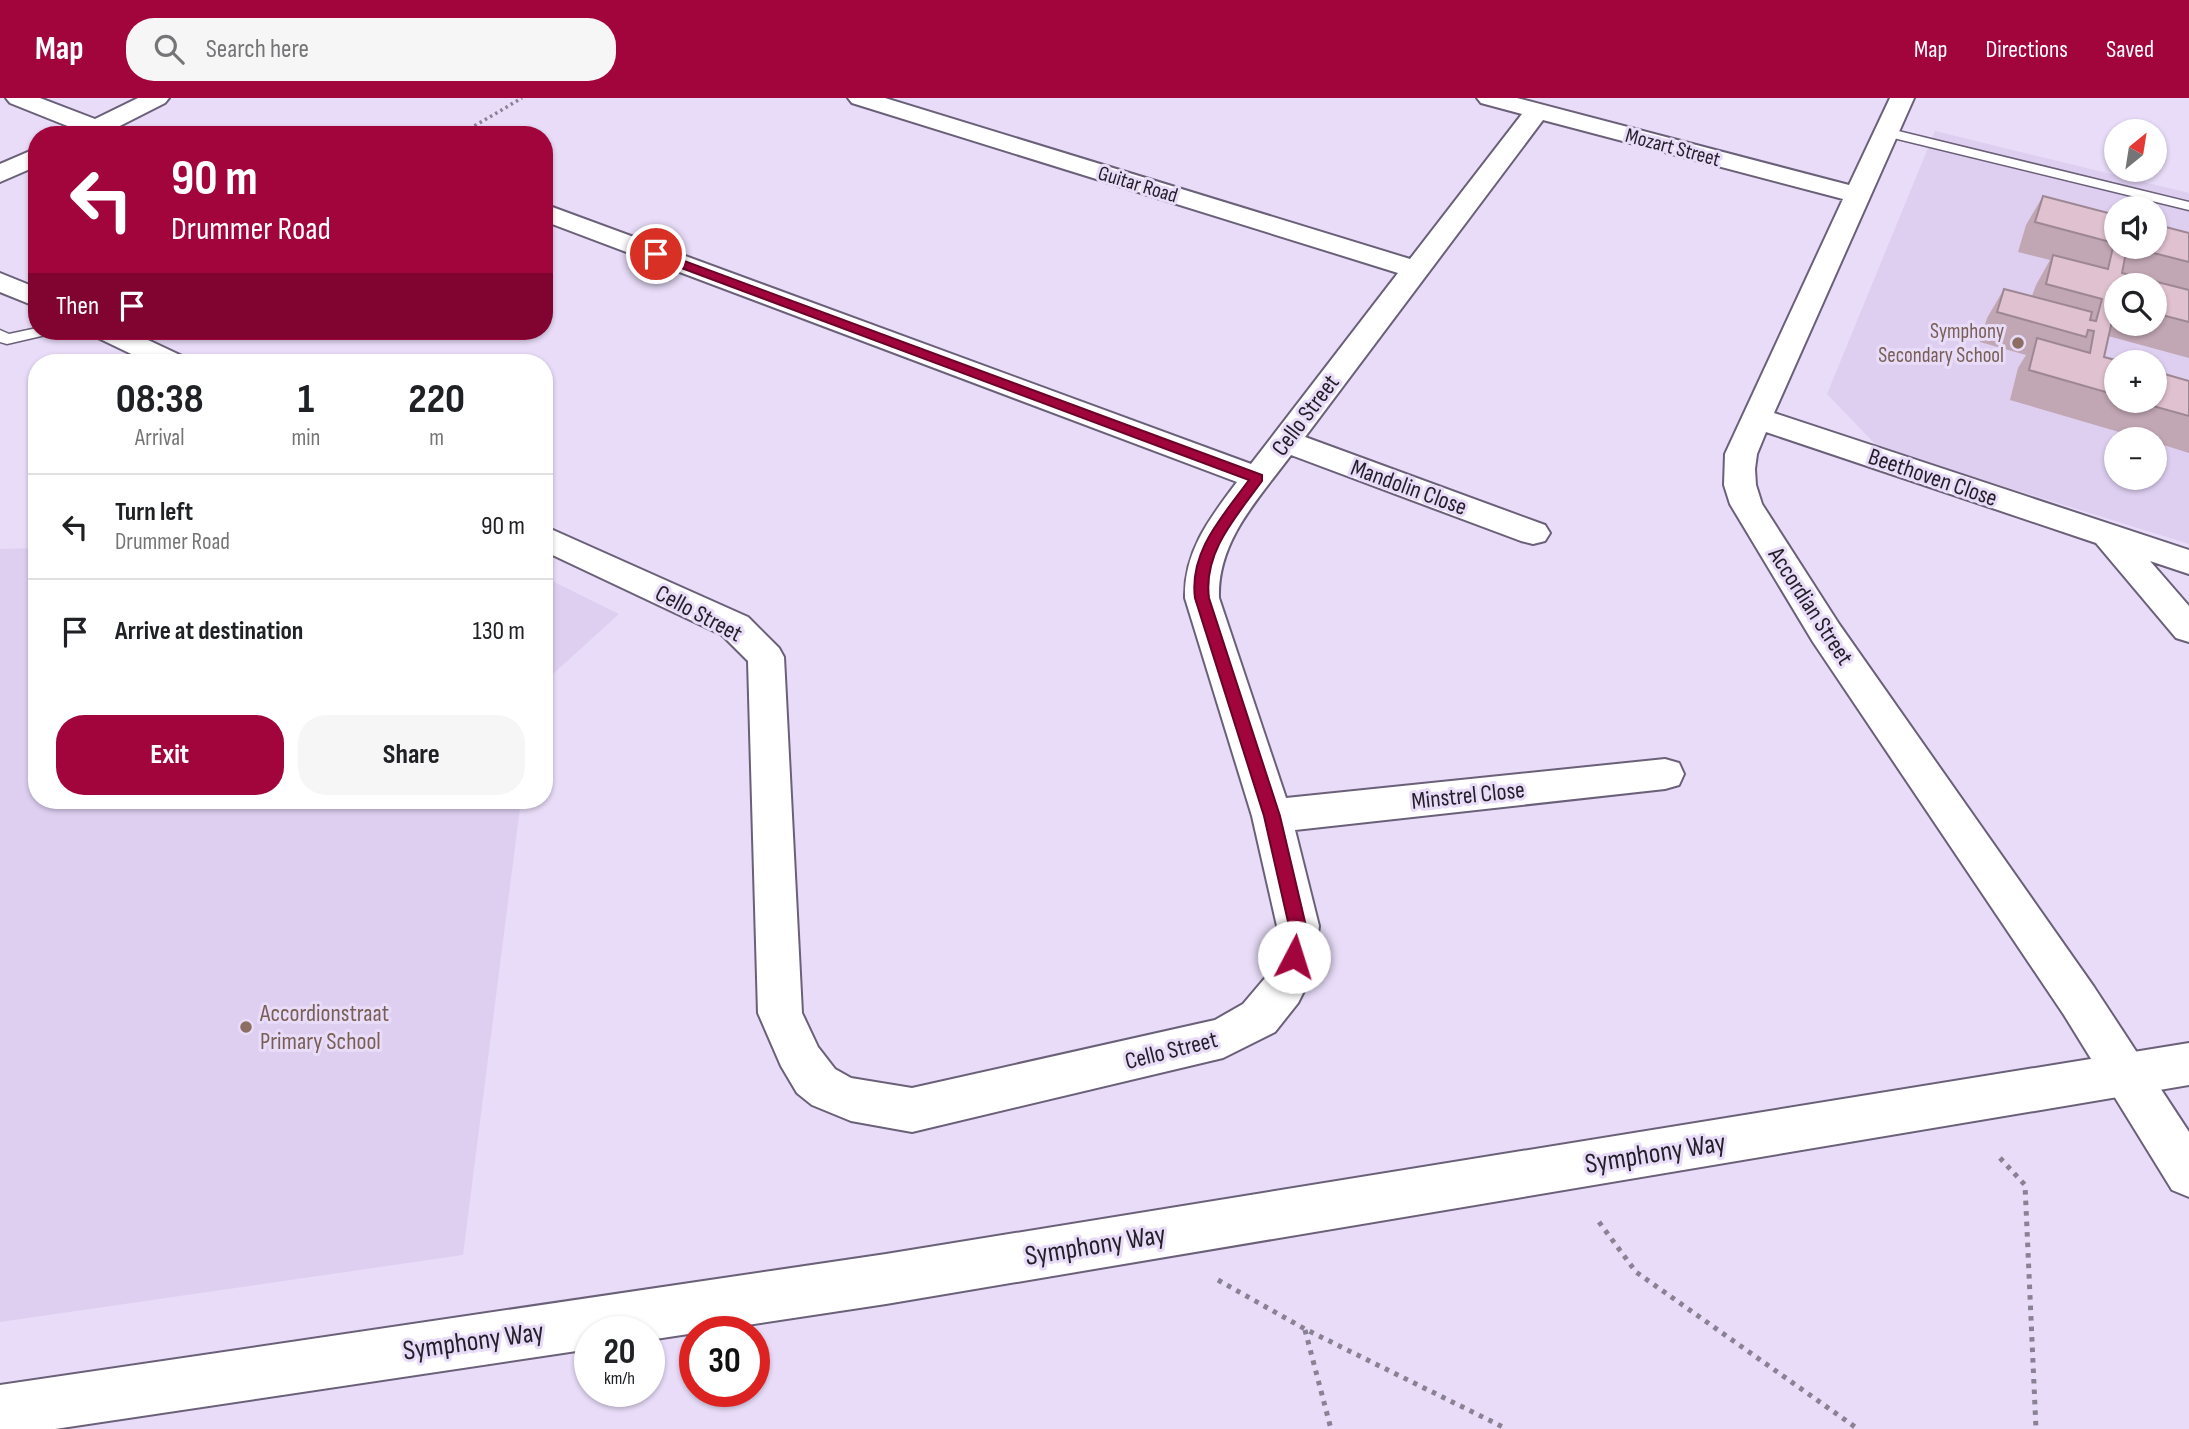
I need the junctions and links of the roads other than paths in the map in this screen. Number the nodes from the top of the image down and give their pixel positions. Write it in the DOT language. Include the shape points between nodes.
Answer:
graph roads {
  1 [pos="18,98"];
  2 [pos="157,98"];
  3 [pos="860,98"];
  4 [pos="1489,98"];
  5 [pos="1902,98"];
  6 [pos="1537,111"];
  7 [pos="76,126"];
  8 [pos="100,126"];
  9 [pos="1886,132"];
  10 [pos="28,160"];
  11 [pos="0,174"];
  12 [pos="1857,195"];
  13 [pos="2189,206"];
  14 [pos="553,215"];
  15 [pos="1416,270"];
  16 [pos="0,281"];
  17 [pos="28,295"];
  18 [pos="28,334"];
  19 [pos="0,335"];
  20 [pos="127,340"];
  21 [pos="155,354"];
  22 [pos="1756,418"];
  23 [pos="1285,441"];
  24 [pos="1257,478"];
  25 [pos="1533,533"];
  26 [pos="2109,537"];
  27 [pos="553,541"];
  28 [pos="2189,562"];
  29 [pos="2189,629"];
  30 [pos="1665,774"];
  31 [pos="1272,816"];
  32 [pos="2189,1064"];
  33 [pos="2124,1074"];
  34 [pos="2189,1174"];
  35 [pos="0,1411"];
  1 -- 7 [label="street"];
  2 -- 8 [label="street"];
  3 -- 15 [label="street, Guitar Road"];
  4 -- 6 [label="street, Mozart Street"];
  5 -- 9 [label="street, Accordian Street"];
  6 -- 12 [label="street, Mozart Street"];
  6 -- 15 [label="street, Cello Street"];
  9 -- 12 [label="street, Accordian Street"];
  9 -- 13 [label="lane"];
  10 -- 11 [label="street"];
  12 -- 22 [label="street, Accordian Street"];
  14 -- 24 [label="street"];
  15 -- 23 [label="street, Cello Street"];
  16 -- 17 [label="street"];
  18 -- 19 [label="lane" via="7,339"];
  20 -- 21 [label="street"];
  22 -- 26 [label="street, Beethoven Close"];
  22 -- 33 [label="street, Accordian Street" via="1739,469 1746,504 1826,633"];
  23 -- 24 [label="street, Cello Street"];
  23 -- 25 [label="street, Mandolin Close"];
  24 -- 31 [label="street, Cello Street" via="1214,538 1199,579"];
  26 -- 28 [label="street, Beethoven Close"];
  26 -- 29 [label="street"];
  27 -- 31 [label="street, Cello Street" via="735,626 766,657 780,1013 795,1049 818,1084 864,1103 912,1110 1223,1038 1259,1018 1283,989 1298,926"];
  30 -- 31 [label="street, Minstrel Close"];
  32 -- 33 [label="street, Symphony Way"];
  33 -- 34 [label="street, Accordian Street"];
  33 -- 35 [label="street, Symphony Way" via="886,1279"];
}
